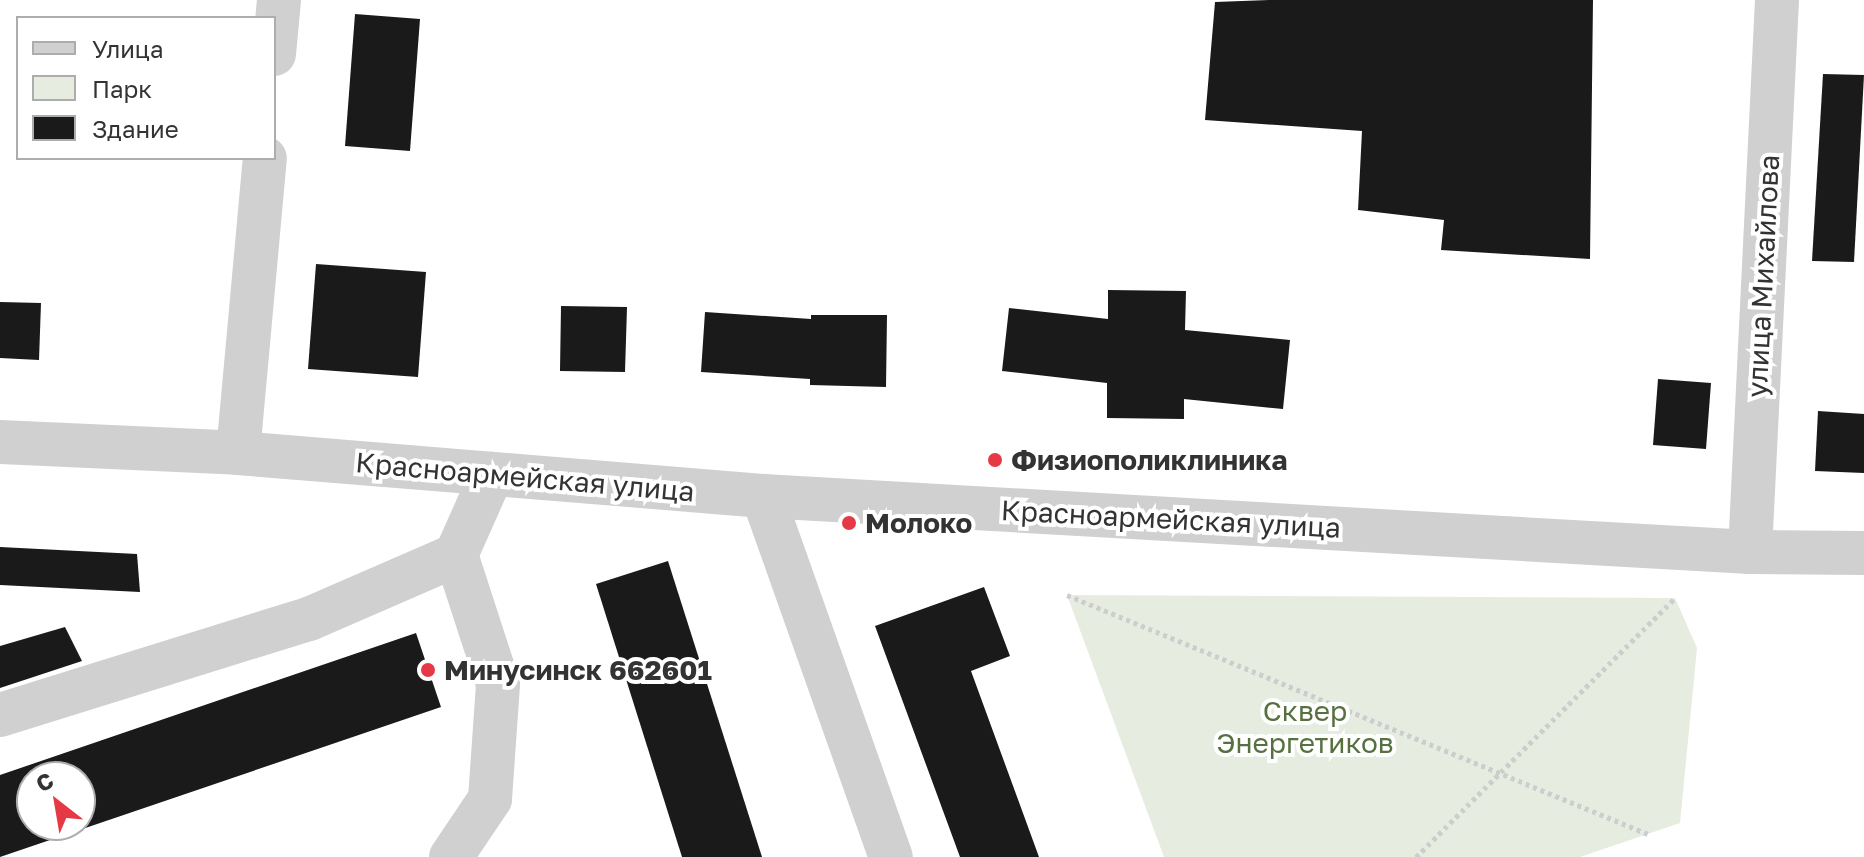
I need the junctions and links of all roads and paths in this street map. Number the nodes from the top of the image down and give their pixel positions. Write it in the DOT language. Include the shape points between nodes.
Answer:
graph roads {
  1 [pos="279,0"];
  2 [pos="1777,0"];
  3 [pos="276,32"];
  4 [pos="265,160"];
  5 [pos="0,442"];
  6 [pos="238,453"];
  7 [pos="492,474"];
  8 [pos="763,496"];
  9 [pos="1750,552"];
  10 [pos="1864,553"];
  11 [pos="456,555"];
  12 [pos="1067,595"];
  13 [pos="1675,598"];
  14 [pos="0,715"];
  15 [pos="1500,773"];
  16 [pos="1648,834"];
  17 [pos="451,857"];
  18 [pos="891,857"];
  19 [pos="1416,857"];
  1 -- 3 [label="street"];
  2 -- 9 [label="street, улица Михайлова"];
  4 -- 6 [label="street"];
  5 -- 6 [label="street, Красноармейская улица"];
  6 -- 7 [label="street, Красноармейская улица"];
  7 -- 8 [label="street, Красноармейская улица"];
  7 -- 11 [label="street"];
  8 -- 9 [label="street, Красноармейская улица"];
  8 -- 18 [label="street"];
  9 -- 10 [label="street, Красноармейская улица"];
  11 -- 14 [label="street" via="309,619"];
  11 -- 17 [label="street" via="498,684 490,799"];
  12 -- 15 [label="path"];
  13 -- 15 [label="path"];
  15 -- 16 [label="path"];
  15 -- 19 [label="path"];
}
